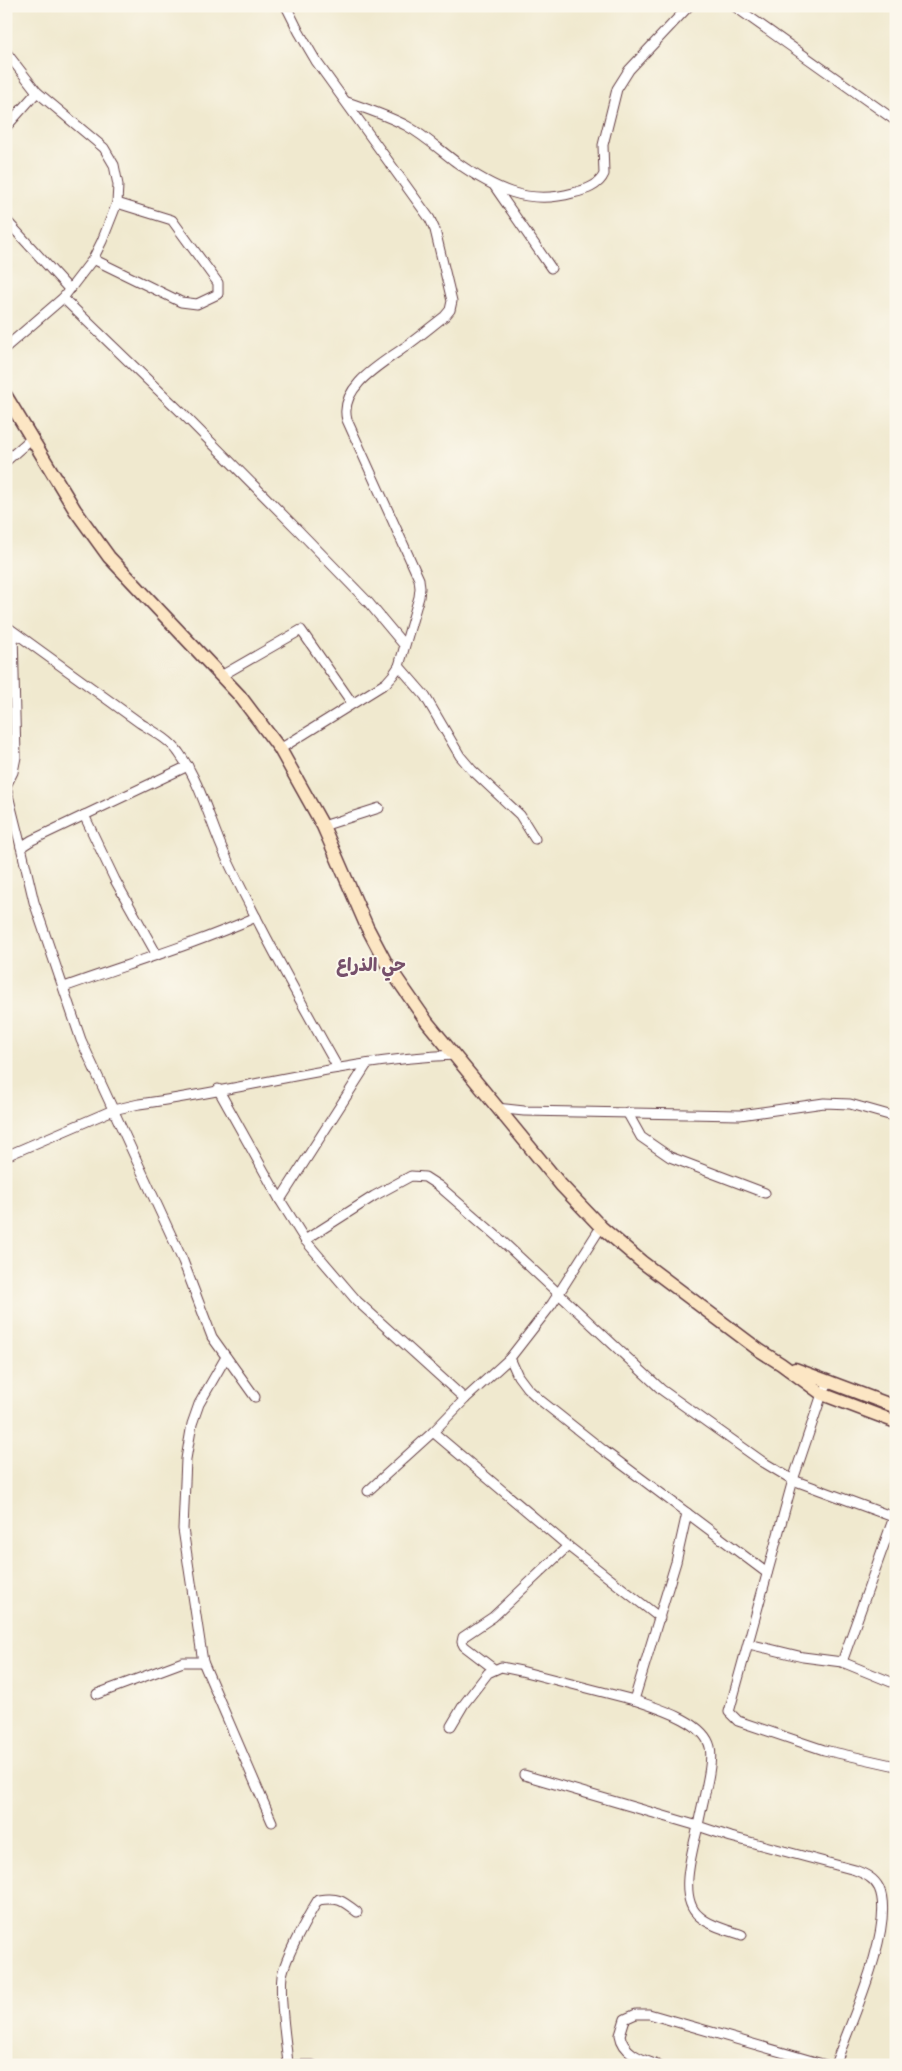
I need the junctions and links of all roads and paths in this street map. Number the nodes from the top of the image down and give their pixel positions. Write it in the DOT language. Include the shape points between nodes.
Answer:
graph roads {
  1 [pos="286,6"];
  2 [pos="689,6"];
  3 [pos="734,6"];
  4 [pos="6,52"];
  5 [pos="37,92"];
  6 [pos="346,101"];
  7 [pos="896,121"];
  8 [pos="6,127"];
  9 [pos="494,185"];
  10 [pos="117,203"];
  11 [pos="6,220"];
  12 [pos="93,259"];
  13 [pos="551,268"];
  14 [pos="69,289"];
  15 [pos="63,298"];
  16 [pos="6,347"];
  17 [pos="6,396"];
  18 [pos="32,439"];
  19 [pos="6,461"];
  20 [pos="10,629"];
  21 [pos="404,646"];
  22 [pos="399,666"];
  23 [pos="221,676"];
  24 [pos="352,703"];
  25 [pos="280,749"];
  26 [pos="188,766"];
  27 [pos="6,787"];
  28 [pos="379,808"];
  29 [pos="84,815"];
  30 [pos="323,826"];
  31 [pos="535,839"];
  32 [pos="21,847"];
  33 [pos="256,917"];
  34 [pos="157,954"];
  35 [pos="64,987"];
  36 [pos="455,1055"];
  37 [pos="367,1064"];
  38 [pos="338,1068"];
  39 [pos="218,1089"];
  40 [pos="496,1108"];
  41 [pos="113,1110"];
  42 [pos="627,1112"];
  43 [pos="896,1117"];
  44 [pos="6,1156"];
  45 [pos="765,1193"];
  46 [pos="280,1200"];
  47 [pos="601,1227"];
  48 [pos="306,1240"];
  49 [pos="560,1293"];
  50 [pos="226,1357"];
  51 [pos="510,1358"];
  52 [pos="781,1364"];
  53 [pos="830,1381"];
  54 [pos="822,1394"];
  55 [pos="255,1397"];
  56 [pos="465,1399"];
  57 [pos="896,1407"];
  58 [pos="896,1422"];
  59 [pos="433,1432"];
  60 [pos="793,1480"];
  61 [pos="368,1491"];
  62 [pos="687,1513"];
  63 [pos="895,1518"];
  64 [pos="568,1546"];
  65 [pos="767,1573"];
  66 [pos="660,1618"];
  67 [pos="749,1644"];
  68 [pos="203,1662"];
  69 [pos="842,1662"];
  70 [pos="494,1669"];
  71 [pos="896,1684"];
  72 [pos="97,1694"];
  73 [pos="634,1700"];
  74 [pos="451,1726"];
  75 [pos="896,1766"];
  76 [pos="524,1775"];
  77 [pos="272,1822"];
  78 [pos="698,1826"];
  79 [pos="357,1912"];
  80 [pos="742,1935"];
  81 [pos="287,2064"];
  82 [pos="314,2065"];
  83 [pos="657,2065"];
  84 [pos="826,2065"];
  85 [pos="835,2065"];
  1 -- 6 [label="street" via="316,61"];
  2 -- 9 [label="street" via="629,70 617,89 603,145 604,174 599,182 569,194 535,197 516,195"];
  3 -- 7 [label="street"];
  4 -- 5 [label="street"];
  5 -- 8 [label="street"];
  5 -- 10 [label="street" via="98,141 110,156 116,172"];
  6 -- 9 [label="street" via="407,126"];
  6 -- 21 [label="street" via="430,218 452,296 445,316 367,374 356,387 346,408 347,420 419,579 419,597"];
  9 -- 13 [label="street"];
  10 -- 12 [label="street"];
  10 -- 12 [label="street" via="172,220 218,283 218,294 197,304 181,302"];
  11 -- 14 [label="street"];
  12 -- 14 [label="street"];
  14 -- 15 [label="street"];
  15 -- 16 [label="street"];
  15 -- 21 [label="street" via="298,530 368,602"];
  17 -- 18 [label="main road"];
  18 -- 19 [label="street"];
  18 -- 23 [label="main road" via="75,510 109,557"];
  20 -- 26 [label="street" via="161,736 178,750"];
  20 -- 27 [label="street" via="16,757"];
  21 -- 22 [label="street"];
  22 -- 24 [label="street" via="386,683"];
  22 -- 31 [label="street" via="425,696 460,756 520,816"];
  23 -- 24 [label="street" via="301,630"];
  23 -- 25 [label="main road"];
  24 -- 25 [label="street"];
  25 -- 30 [label="main road"];
  26 -- 29 [label="street"];
  26 -- 33 [label="street"];
  27 -- 32 [label="street"];
  28 -- 30 [label="street"];
  29 -- 32 [label="street"];
  29 -- 34 [label="street" via="114,880"];
  30 -- 36 [label="main road" via="367,927 386,962 427,1022"];
  32 -- 35 [label="street" via="34,902"];
  33 -- 34 [label="street" via="194,943"];
  33 -- 38 [label="street"];
  34 -- 35 [label="street"];
  35 -- 41 [label="street" via="81,1040"];
  36 -- 37 [label="street"];
  36 -- 40 [label="main road"];
  37 -- 38 [label="street"];
  37 -- 46 [label="street"];
  38 -- 39 [label="street"];
  39 -- 41 [label="street"];
  39 -- 46 [label="street"];
  40 -- 42 [label="street"];
  40 -- 47 [label="main road"];
  41 -- 44 [label="street"];
  41 -- 50 [label="street" via="183,1261 212,1337"];
  42 -- 43 [label="street" via="740,1115 824,1103 850,1104"];
  42 -- 45 [label="street" via="641,1137 670,1157"];
  46 -- 48 [label="street"];
  47 -- 49 [label="street"];
  47 -- 52 [label="main road" via="701,1308"];
  48 -- 49 [label="street" via="374,1196 410,1176 418,1175 439,1186"];
  48 -- 56 [label="street" via="356,1301"];
  49 -- 51 [label="street"];
  49 -- 60 [label="street" via="662,1390"];
  50 -- 55 [label="street"];
  50 -- 68 [label="street" via="199,1404 186,1459 183,1529"];
  51 -- 56 [label="street"];
  51 -- 62 [label="street" via="527,1388"];
  52 -- 53 [label="main road"];
  52 -- 54 [label="main road"];
  53 -- 54 [label="street"];
  53 -- 57 [label="main road"];
  54 -- 58 [label="main road"];
  54 -- 60 [label="street"];
  56 -- 59 [label="street"];
  59 -- 61 [label="street"];
  59 -- 64 [label="street"];
  60 -- 63 [label="street"];
  60 -- 65 [label="street"];
  62 -- 65 [label="street"];
  62 -- 66 [label="street"];
  63 -- 69 [label="street"];
  64 -- 66 [label="street"];
  64 -- 70 [label="street" via="493,1617 463,1637 464,1646"];
  65 -- 67 [label="street"];
  66 -- 73 [label="street"];
  67 -- 69 [label="street"];
  67 -- 75 [label="street" via="729,1708 730,1715 744,1723 824,1750"];
  68 -- 72 [label="street" via="183,1662"];
  68 -- 77 [label="street"];
  69 -- 71 [label="street"];
  70 -- 73 [label="street" via="501,1667 521,1671"];
  70 -- 74 [label="street" via="481,1681"];
  73 -- 78 [label="street" via="692,1723 708,1741 711,1756"];
  76 -- 78 [label="street"];
  78 -- 80 [label="street" via="689,1870 690,1905 707,1922"];
  78 -- 85 [label="street" via="731,1838 855,1870 876,1883 882,1898 875,1956"];
  79 -- 81 [label="street" via="334,1898 318,1900 294,1945 282,1975"];
  81 -- 82 [label="street"];
  83 -- 84 [label="street" via="624,2046 620,2035 626,2019 636,2014 649,2014"];
}
